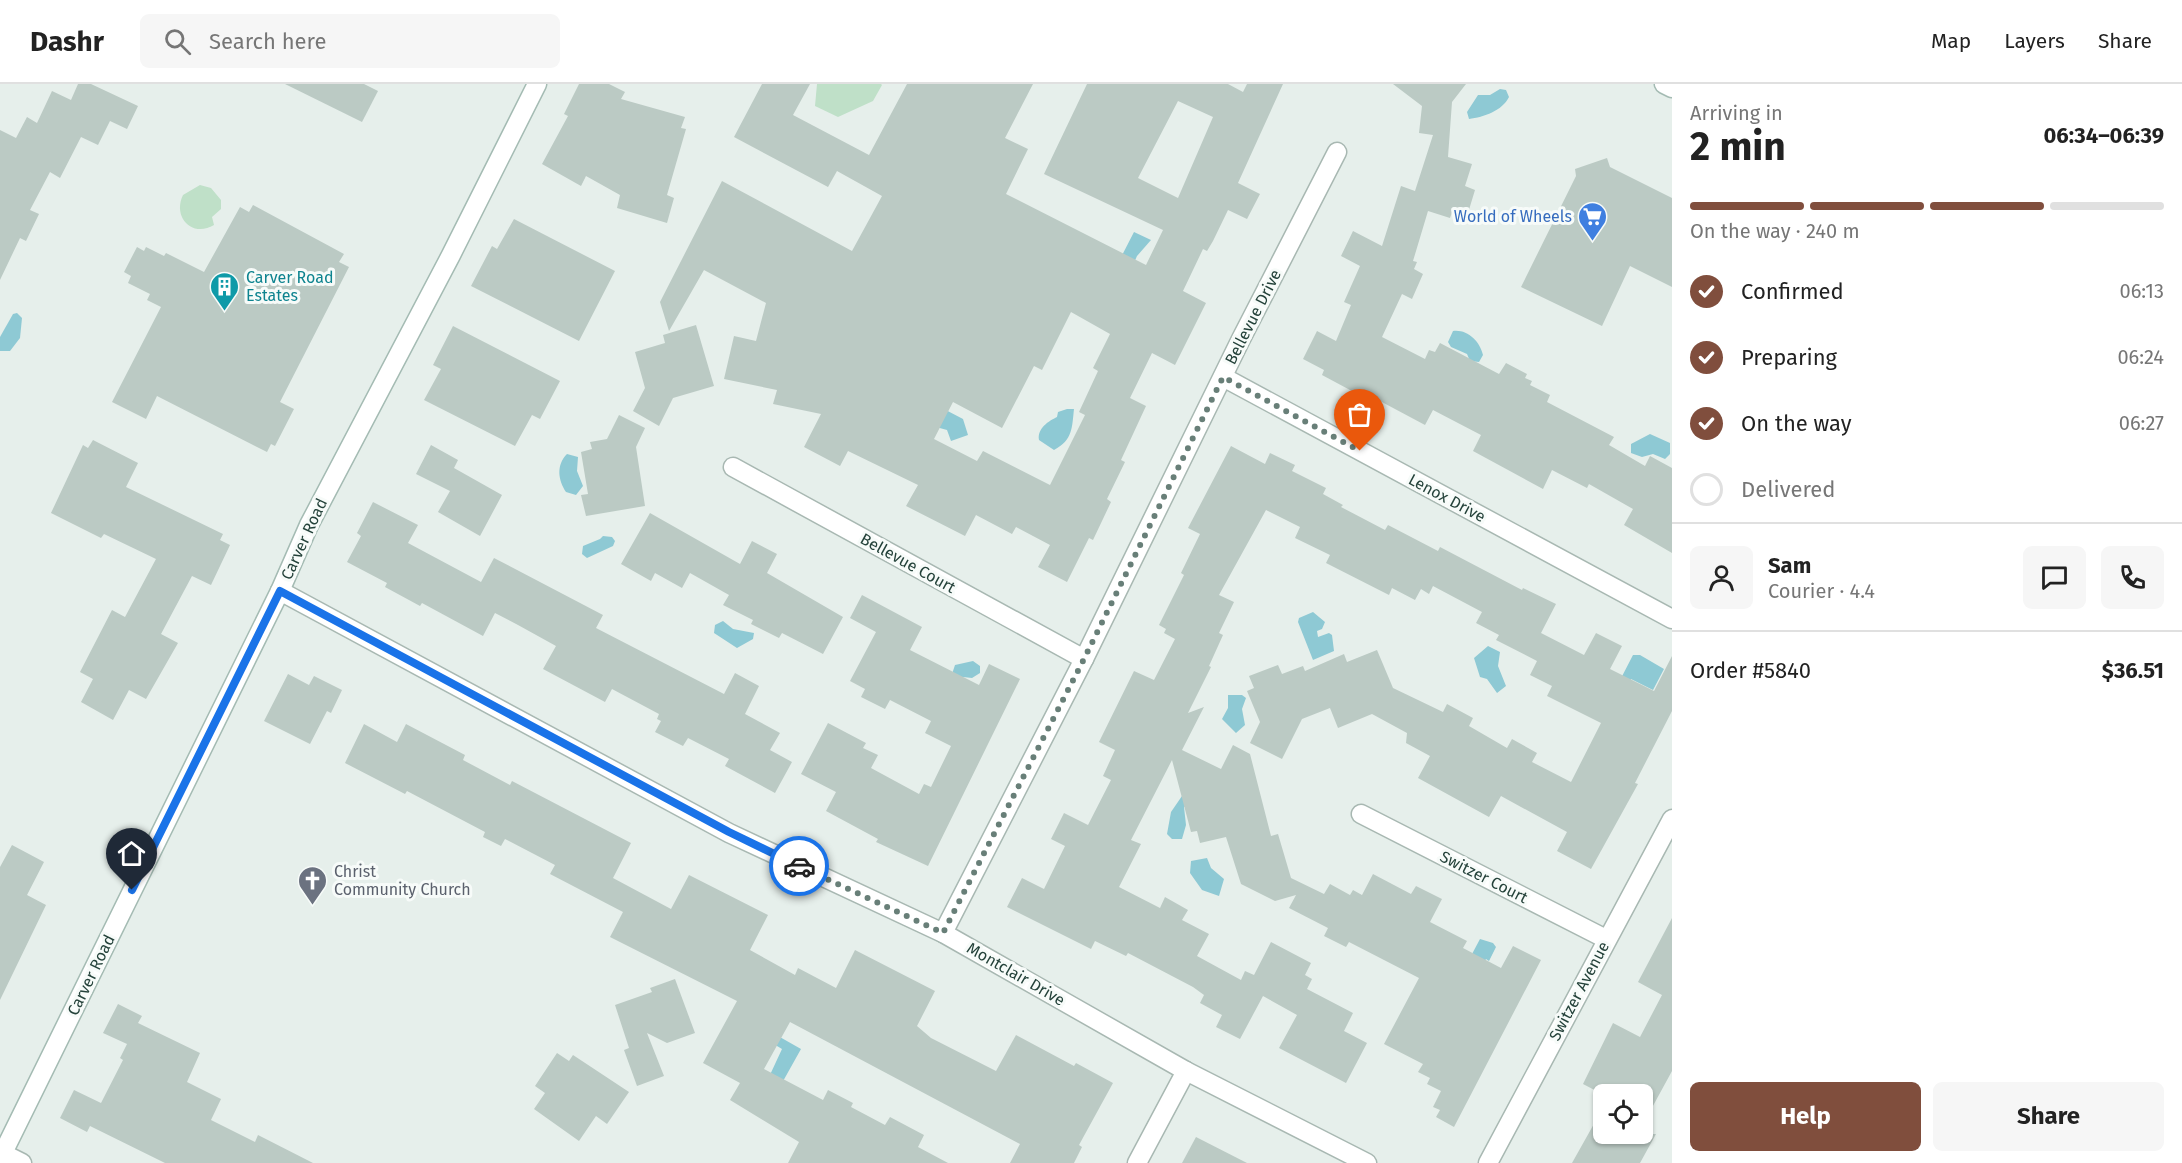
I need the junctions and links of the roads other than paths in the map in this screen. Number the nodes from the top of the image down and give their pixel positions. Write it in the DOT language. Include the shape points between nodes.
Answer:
graph roads {
  1 [pos="537,84"];
  2 [pos="1664,84"];
  3 [pos="1672,88"];
  4 [pos="1337,152"];
  5 [pos="1223,377"];
  6 [pos="733,467"];
  7 [pos="280,591"];
  8 [pos="1672,619"];
  9 [pos="1084,659"];
  10 [pos="1361,814"];
  11 [pos="1672,819"];
  12 [pos="943,933"];
  13 [pos="1606,939"];
  14 [pos="1186,1071"];
  15 [pos="1,1155"];
  16 [pos="22,1163"];
  17 [pos="1137,1163"];
  18 [pos="1367,1163"];
  19 [pos="1488,1163"];
  1 -- 7 [label="street, Carver Road" via="309,525"];
  2 -- 3 [label="street"];
  4 -- 5 [label="street, Bellevue Drive"];
  5 -- 8 [label="street, Lenox Drive"];
  5 -- 9 [label="street, Bellevue Drive"];
  6 -- 9 [label="street, Bellevue Court"];
  7 -- 12 [label="street, Montclair Drive" via="729,832"];
  7 -- 15 [label="street, Carver Road"];
  9 -- 12 [label="street, Bellevue Drive"];
  10 -- 13 [label="street, Switzer Court"];
  11 -- 13 [label="street, Switzer Avenue"];
  12 -- 14 [label="street, Montclair Drive"];
  13 -- 19 [label="street, Switzer Avenue"];
  14 -- 17 [label="street"];
  14 -- 18 [label="street, Montclair Drive"];
  15 -- 16 [label="street"];
}
